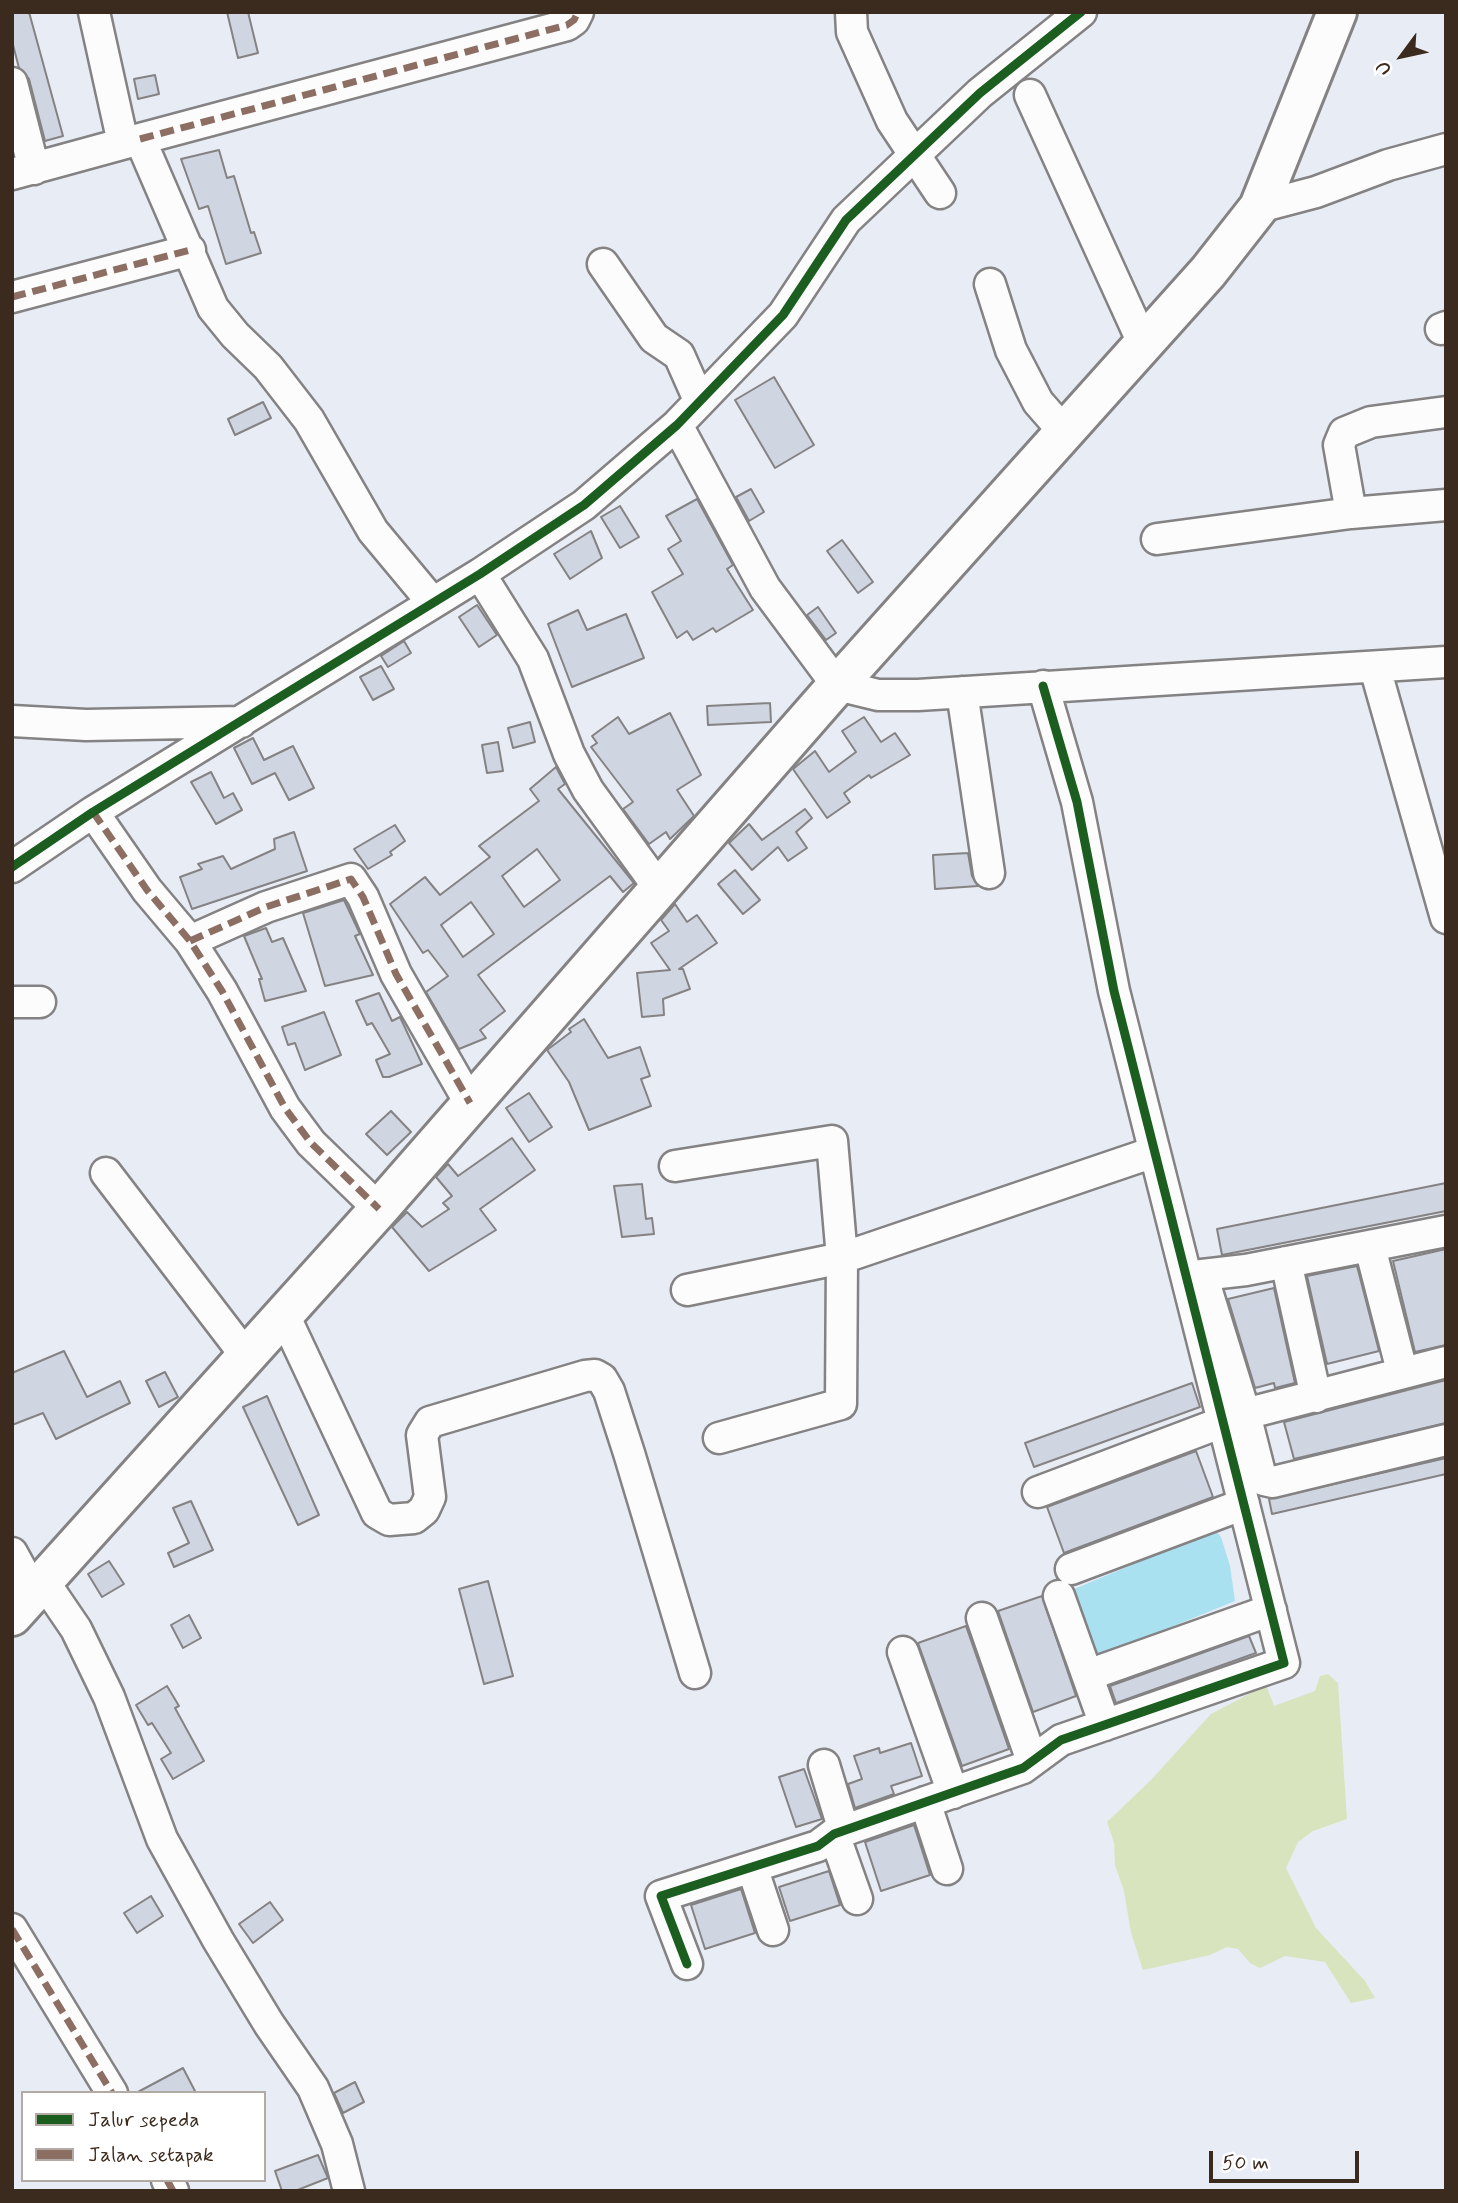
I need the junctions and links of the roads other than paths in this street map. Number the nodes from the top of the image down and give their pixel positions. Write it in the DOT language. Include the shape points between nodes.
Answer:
graph roads {
  1 [pos="94,12"];
  2 [pos="578,12"];
  3 [pos="851,12"];
  4 [pos="1081,12"];
  5 [pos="1337,12"];
  6 [pos="12,83"];
  7 [pos="1030,95"];
  8 [pos="131,141"];
  9 [pos="1446,149"];
  10 [pos="915,153"];
  11 [pos="23,172"];
  12 [pos="940,192"];
  13 [pos="1259,207"];
  14 [pos="190,250"];
  15 [pos="603,264"];
  16 [pos="990,284"];
  17 [pos="12,297"];
  18 [pos="1143,343"];
  19 [pos="699,400"];
  20 [pos="1446,412"];
  21 [pos="677,425"];
  22 [pos="1067,428"];
  23 [pos="1446,505"];
  24 [pos="1351,513"];
  25 [pos="1157,539"];
  26 [pos="480,574"];
  27 [pos="433,603"];
  28 [pos="1446,662"];
  29 [pos="1375,668"];
  30 [pos="837,685"];
  31 [pos="1044,686"];
  32 [pos="961,692"];
  33 [pos="12,721"];
  34 [pos="241,722"];
  35 [pos="93,813"];
  36 [pos="1432,822"];
  37 [pos="12,867"];
  38 [pos="989,873"];
  39 [pos="659,888"];
  40 [pos="1446,918"];
  41 [pos="190,941"];
  42 [pos="470,1103"];
  43 [pos="1154,1152"];
  44 [pos="675,1166"];
  45 [pos="106,1173"];
  46 [pos="379,1209"];
  47 [pos="1446,1231"];
  48 [pos="1370,1247"];
  49 [pos="842,1258"];
  50 [pos="1286,1262"];
  51 [pos="1193,1272"];
  52 [pos="687,1290"];
  53 [pos="284,1315"];
  54 [pos="246,1356"];
  55 [pos="1446,1362"];
  56 [pos="1402,1371"];
  57 [pos="1316,1397"];
  58 [pos="1230,1418"];
  59 [pos="719,1438"];
  60 [pos="1446,1440"];
  61 [pos="1248,1486"];
  62 [pos="1038,1492"];
  63 [pos="12,1553"];
  64 [pos="30,1597"];
  65 [pos="1271,1610"];
  66 [pos="982,1618"];
  67 [pos="903,1651"];
  68 [pos="695,1673"];
  69 [pos="1088,1675"];
  70 [pos="1105,1725"];
  71 [pos="1032,1762"];
  72 [pos="824,1765"];
  73 [pos="939,1797"];
  74 [pos="839,1832"];
  75 [pos="752,1867"];
  76 [pos="947,1869"];
  77 [pos="858,1899"];
  78 [pos="12,1929"];
  79 [pos="773,1930"];
  80 [pos="687,1964"];
  81 [pos="111,2091"];
  82 [pos="349,2191"];
  1 -- 8 [label="street"];
  2 -- 8 [label="street" via="567,25"];
  3 -- 10 [label="street" via="852,32 869,75 891,121"];
  4 -- 10 [label="street" via="980,93"];
  5 -- 13 [label="main road"];
  6 -- 11 [label="street"];
  7 -- 18 [label="street"];
  8 -- 11 [label="street"];
  8 -- 14 [label="street"];
  9 -- 13 [label="street"];
  10 -- 12 [label="street"];
  10 -- 19 [label="street" via="846,220 783,315"];
  13 -- 18 [label="main road" via="1209,272"];
  14 -- 17 [label="street"];
  14 -- 27 [label="street" via="213,308 309,420 373,531"];
  15 -- 19 [label="street" via="654,338 679,355"];
  16 -- 22 [label="street" via="1011,349 1038,402"];
  18 -- 22 [label="main road"];
  19 -- 21 [label="street"];
  20 -- 24 [label="street" via="1371,422 1344,433 1339,445"];
  21 -- 26 [label="street" via="584,505"];
  21 -- 30 [label="street" via="765,588"];
  22 -- 30 [label="main road"];
  23 -- 24 [label="street"];
  24 -- 25 [label="street"];
  26 -- 27 [label="street"];
  26 -- 39 [label="street" via="533,659 569,754 588,790"];
  27 -- 34 [label="street"];
  28 -- 29 [label="street"];
  29 -- 31 [label="street"];
  29 -- 36 [label="street"];
  30 -- 32 [label="street" via="878,695"];
  30 -- 39 [label="main road"];
  31 -- 32 [label="street"];
  31 -- 43 [label="street" via="1077,802 1114,991"];
  32 -- 38 [label="street"];
  33 -- 34 [label="street" via="86,725"];
  34 -- 35 [label="street"];
  35 -- 37 [label="street"];
  35 -- 41 [label="street"];
  36 -- 40 [label="street"];
  39 -- 42 [label="main road"];
  41 -- 42 [label="street" via="266,907 351,880 396,974"];
  41 -- 46 [label="street" via="285,1108 311,1143"];
  42 -- 46 [label="main road"];
  43 -- 49 [label="street"];
  43 -- 51 [label="street"];
  44 -- 49 [label="street" via="832,1141"];
  45 -- 54 [label="street"];
  46 -- 53 [label="main road"];
  47 -- 48 [label="street"];
  48 -- 50 [label="street"];
  48 -- 56 [label="street"];
  49 -- 52 [label="street"];
  49 -- 59 [label="street" via="841,1404"];
  50 -- 51 [label="street"];
  50 -- 57 [label="street"];
  51 -- 58 [label="street"];
  53 -- 54 [label="main road"];
  53 -- 68 [label="street" via="377,1513 389,1520 414,1518 430,1497 422,1435 430,1422 585,1376 602,1379"];
  54 -- 64 [label="main road"];
  55 -- 56 [label="street"];
  56 -- 57 [label="street"];
  57 -- 58 [label="street"];
  58 -- 61 [label="street"];
  58 -- 62 [label="street"];
  60 -- 61 [label="street"];
  61 -- 65 [label="street"];
  61 -- 69 [label="street" via="1065,1583"];
  63 -- 64 [label="street"];
  64 -- 82 [label="street" via="76,1629 109,1697 162,1839 218,1940 313,2088 337,2144"];
  65 -- 69 [label="street"];
  65 -- 70 [label="street" via="1284,1663"];
  66 -- 71 [label="street"];
  67 -- 73 [label="street"];
  69 -- 70 [label="street"];
  70 -- 71 [label="street" via="1061,1740"];
  71 -- 73 [label="street"];
  72 -- 74 [label="street"];
  73 -- 74 [label="street"];
  73 -- 76 [label="street"];
  74 -- 75 [label="street" via="818,1846"];
  74 -- 77 [label="street"];
  75 -- 79 [label="street"];
  75 -- 80 [label="street" via="662,1896"];
  78 -- 81 [label="street"];
}
